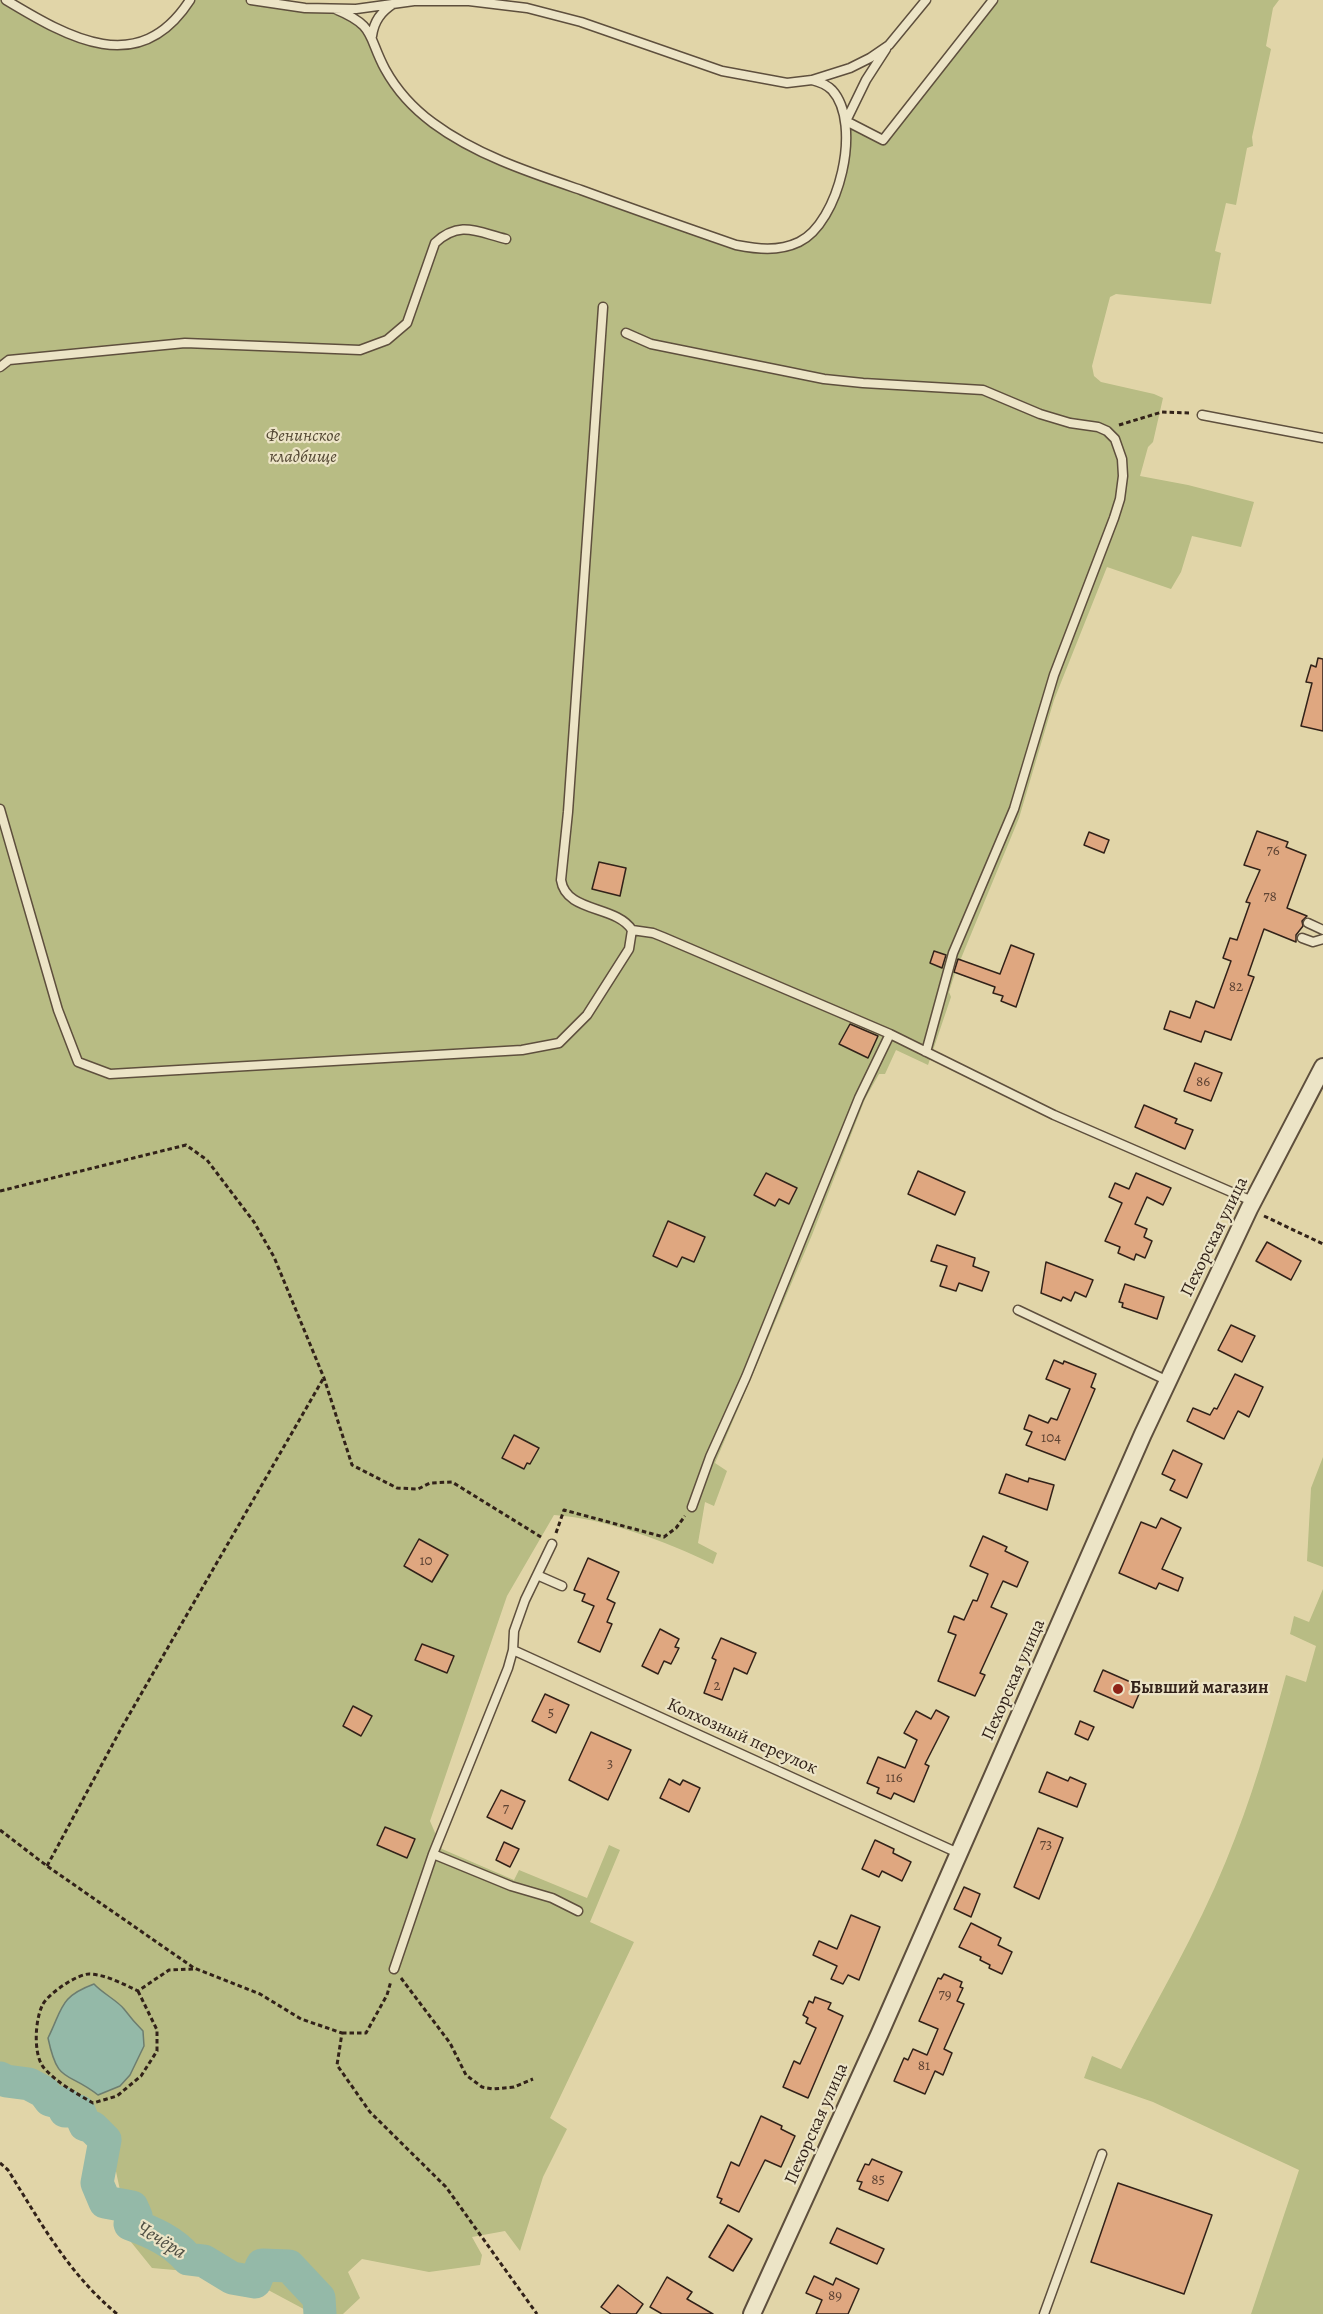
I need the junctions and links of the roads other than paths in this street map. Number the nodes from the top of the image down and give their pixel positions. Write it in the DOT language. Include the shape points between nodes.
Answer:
graph roads {
  1 [pos="6,0"];
  2 [pos="190,0"];
  3 [pos="251,0"];
  4 [pos="926,0"];
  5 [pos="993,0"];
  6 [pos="393,4"];
  7 [pos="335,9"];
  8 [pos="372,36"];
  9 [pos="890,45"];
  10 [pos="812,80"];
  11 [pos="846,121"];
  12 [pos="506,239"];
  13 [pos="603,307"];
  14 [pos="626,333"];
  15 [pos="0,367"];
  16 [pos="1202,415"];
  17 [pos="1323,438"];
  18 [pos="0,809"];
  19 [pos="1308,923"];
  20 [pos="632,930"];
  21 [pos="1323,930"];
  22 [pos="1302,938"];
  23 [pos="1323,939"];
  24 [pos="890,1034"];
  25 [pos="926,1052"];
  26 [pos="1323,1067"];
  27 [pos="1251,1205"];
  28 [pos="1018,1311"];
  29 [pos="1168,1381"];
  30 [pos="692,1507"];
  31 [pos="552,1544"];
  32 [pos="537,1575"];
  33 [pos="562,1586"];
  34 [pos="513,1650"];
  35 [pos="958,1853"];
  36 [pos="433,1854"];
  37 [pos="578,1911"];
  38 [pos="394,1969"];
  39 [pos="1102,2154"];
  40 [pos="752,2314"];
  41 [pos="1044,2314"];
  1 -- 2 [label="lane" via="69,34 111,45 151,39 167,28"];
  3 -- 7 [label="lane"];
  4 -- 9 [label="lane"];
  5 -- 11 [label="lane" via="883,140"];
  6 -- 7 [label="lane"];
  6 -- 8 [label="lane" via="380,15"];
  6 -- 10 [label="lane" via="469,1 527,8 722,71 787,83"];
  7 -- 8 [label="lane" via="352,16"];
  8 -- 11 [label="lane" via="385,69 404,96 433,123 477,149 525,171 736,245 779,249 814,233 836,196"];
  9 -- 10 [label="lane" via="850,68"];
  9 -- 11 [label="lane" via="866,80"];
  10 -- 11 [label="lane" via="824,83 834,92"];
  12 -- 15 [label="lane" via="459,228 445,234 435,243 407,323 387,340 360,350 185,343 9,360"];
  13 -- 20 [label="lane" via="561,880 569,897 626,921"];
  14 -- 25 [label="lane" via="651,344 824,379 983,390 1040,414 1098,427 1107,431 1120,447 1120,499 1054,675 1014,809 953,953"];
  16 -- 17 [label="lane"];
  18 -- 20 [label="lane" via="57,1010 78,1062 110,1074 522,1050 559,1043 587,1015 629,949"];
  19 -- 21 [label="lane"];
  20 -- 24 [label="lane" via="663,937"];
  22 -- 23 [label="lane" via="1313,942"];
  24 -- 25 [label="lane"];
  24 -- 30 [label="lane" via="859,1098"];
  25 -- 27 [label="lane"];
  26 -- 27 [label="street, Пехорская улица"];
  27 -- 29 [label="street, Пехорская улица"];
  28 -- 29 [label="lane"];
  29 -- 35 [label="street, Пехорская улица"];
  31 -- 32 [label="lane"];
  32 -- 33 [label="lane"];
  32 -- 34 [label="lane" via="514,1630"];
  34 -- 35 [label="lane, Колхозный переулок"];
  34 -- 36 [label="lane"];
  35 -- 40 [label="street, Пехорская улица"];
  36 -- 37 [label="lane"];
  36 -- 38 [label="lane"];
  39 -- 41 [label="lane"];
}
